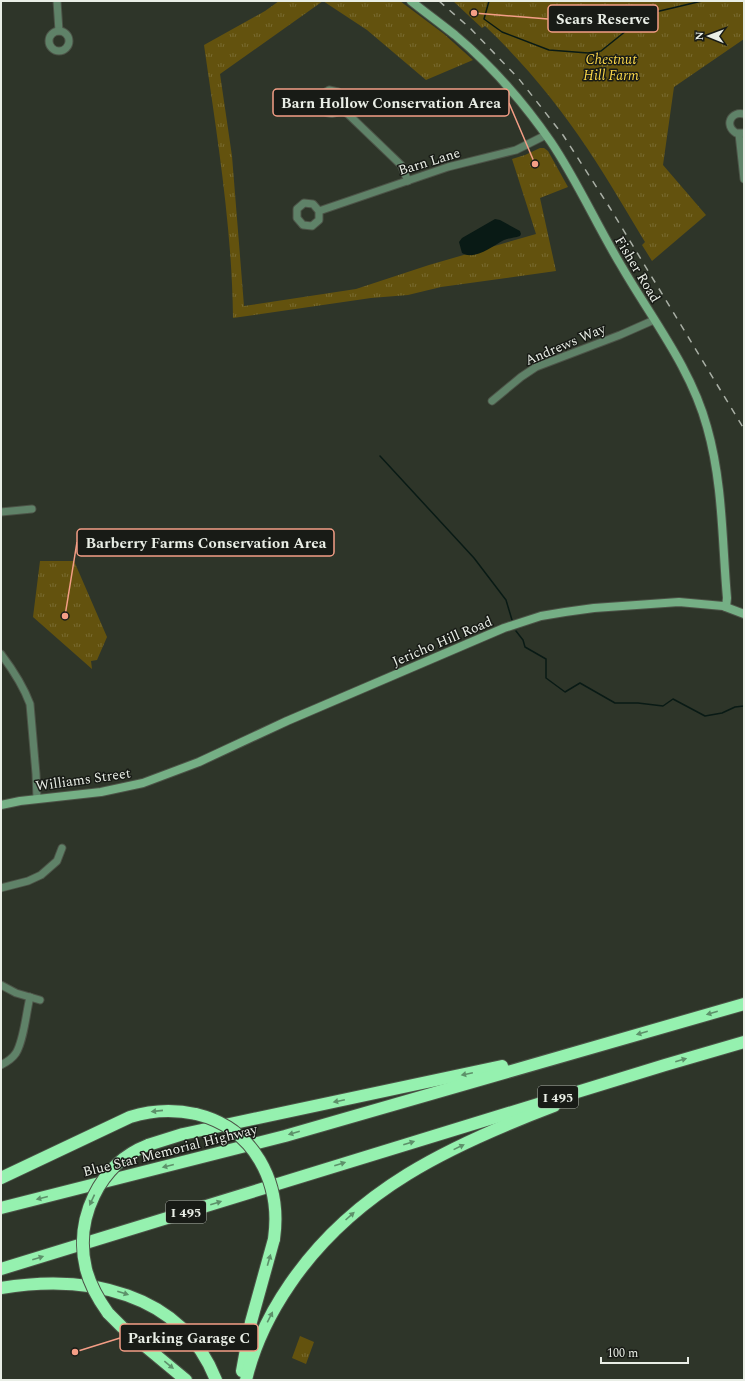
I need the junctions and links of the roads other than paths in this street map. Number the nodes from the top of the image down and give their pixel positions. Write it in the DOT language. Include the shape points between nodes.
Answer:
graph roads {
  1 [pos="58,1"];
  2 [pos="411,1"];
  3 [pos="59,31"];
  4 [pos="341,109"];
  5 [pos="744,114"];
  6 [pos="742,133"];
  7 [pos="546,135"];
  8 [pos="744,179"];
  9 [pos="408,181"];
  10 [pos="320,211"];
  11 [pos="654,320"];
  12 [pos="492,401"];
  13 [pos="32,509"];
  14 [pos="1,512"];
  15 [pos="726,607"];
  16 [pos="744,614"];
  17 [pos="1,654"];
  18 [pos="167,775"];
  19 [pos="37,799"];
  20 [pos="1,805"];
  21 [pos="62,848"];
  22 [pos="1,888"];
  23 [pos="1,985"];
  24 [pos="30,997"];
  25 [pos="40,1000"];
  26 [pos="744,1004"];
  27 [pos="744,1042"];
  28 [pos="600,1045"];
  29 [pos="1,1065"];
  30 [pos="665,1065"];
  31 [pos="1,1178"];
  32 [pos="1,1208"];
  33 [pos="1,1269"];
  34 [pos="1,1288"];
  35 [pos="186,1380"];
  36 [pos="216,1380"];
  37 [pos="241,1380"];
  38 [pos="246,1380"];
  1 -- 3 [label="street"];
  2 -- 7 [label="street, Fisher Road" via="456,36 501,79"];
  4 -- 9 [label="street" via="400,164"];
  5 -- 6 [label="street" via="736,114 730,121 731,128 736,133"];
  6 -- 8 [label="street"];
  7 -- 9 [label="street, Barn Lane" via="516,150 448,167"];
  7 -- 11 [label="street, Fisher Road"];
  9 -- 10 [label="street, Barn Lane"];
  11 -- 12 [label="street, Andrews Way" via="536,367"];
  11 -- 15 [label="street, Fisher Road" via="692,384 708,428 719,489"];
  13 -- 14 [label="street"];
  15 -- 16 [label="street, Jericho Hill Road"];
  15 -- 18 [label="street, Jericho Hill Road" via="691,602 653,604 565,612 524,620"];
  17 -- 19 [label="street" via="14,671 30,704"];
  18 -- 19 [label="street, Williams Street" via="120,789"];
  19 -- 20 [label="street, Williams Street"];
  21 -- 22 [label="street" via="57,861 41,875"];
  23 -- 24 [label="street"];
  24 -- 25 [label="street"];
  24 -- 29 [label="street" via="16,1054"];
  26 -- 28 [label="highway, one-way"];
  30 -- 27 [label="highway, I 495, one-way"];
  28 -- 32 [label="highway, Blue Star Memorial Highway, one-way" via="258,1143"];
  28 -- 35 [label="highway, one-way, bridge" via="188,1133 148,1145 128,1156 109,1172 94,1196 86,1217 83,1240 86,1268 95,1292 108,1313"];
  33 -- 30 [label="highway, I 495, one-way"];
  38 -- 30 [label="highway, one-way" via="262,1334 290,1284 312,1254 349,1216 371,1198 416,1169 483,1136 533,1114"];
  37 -- 31 [label="highway, one-way, bridge" via="250,1326 274,1239 276,1216 268,1175 246,1141 216,1120 196,1114 176,1110 146,1112 130,1117"];
  34 -- 36 [label="highway, one-way" via="70,1284 101,1288 138,1299 164,1313 186,1332 202,1353"];
}
